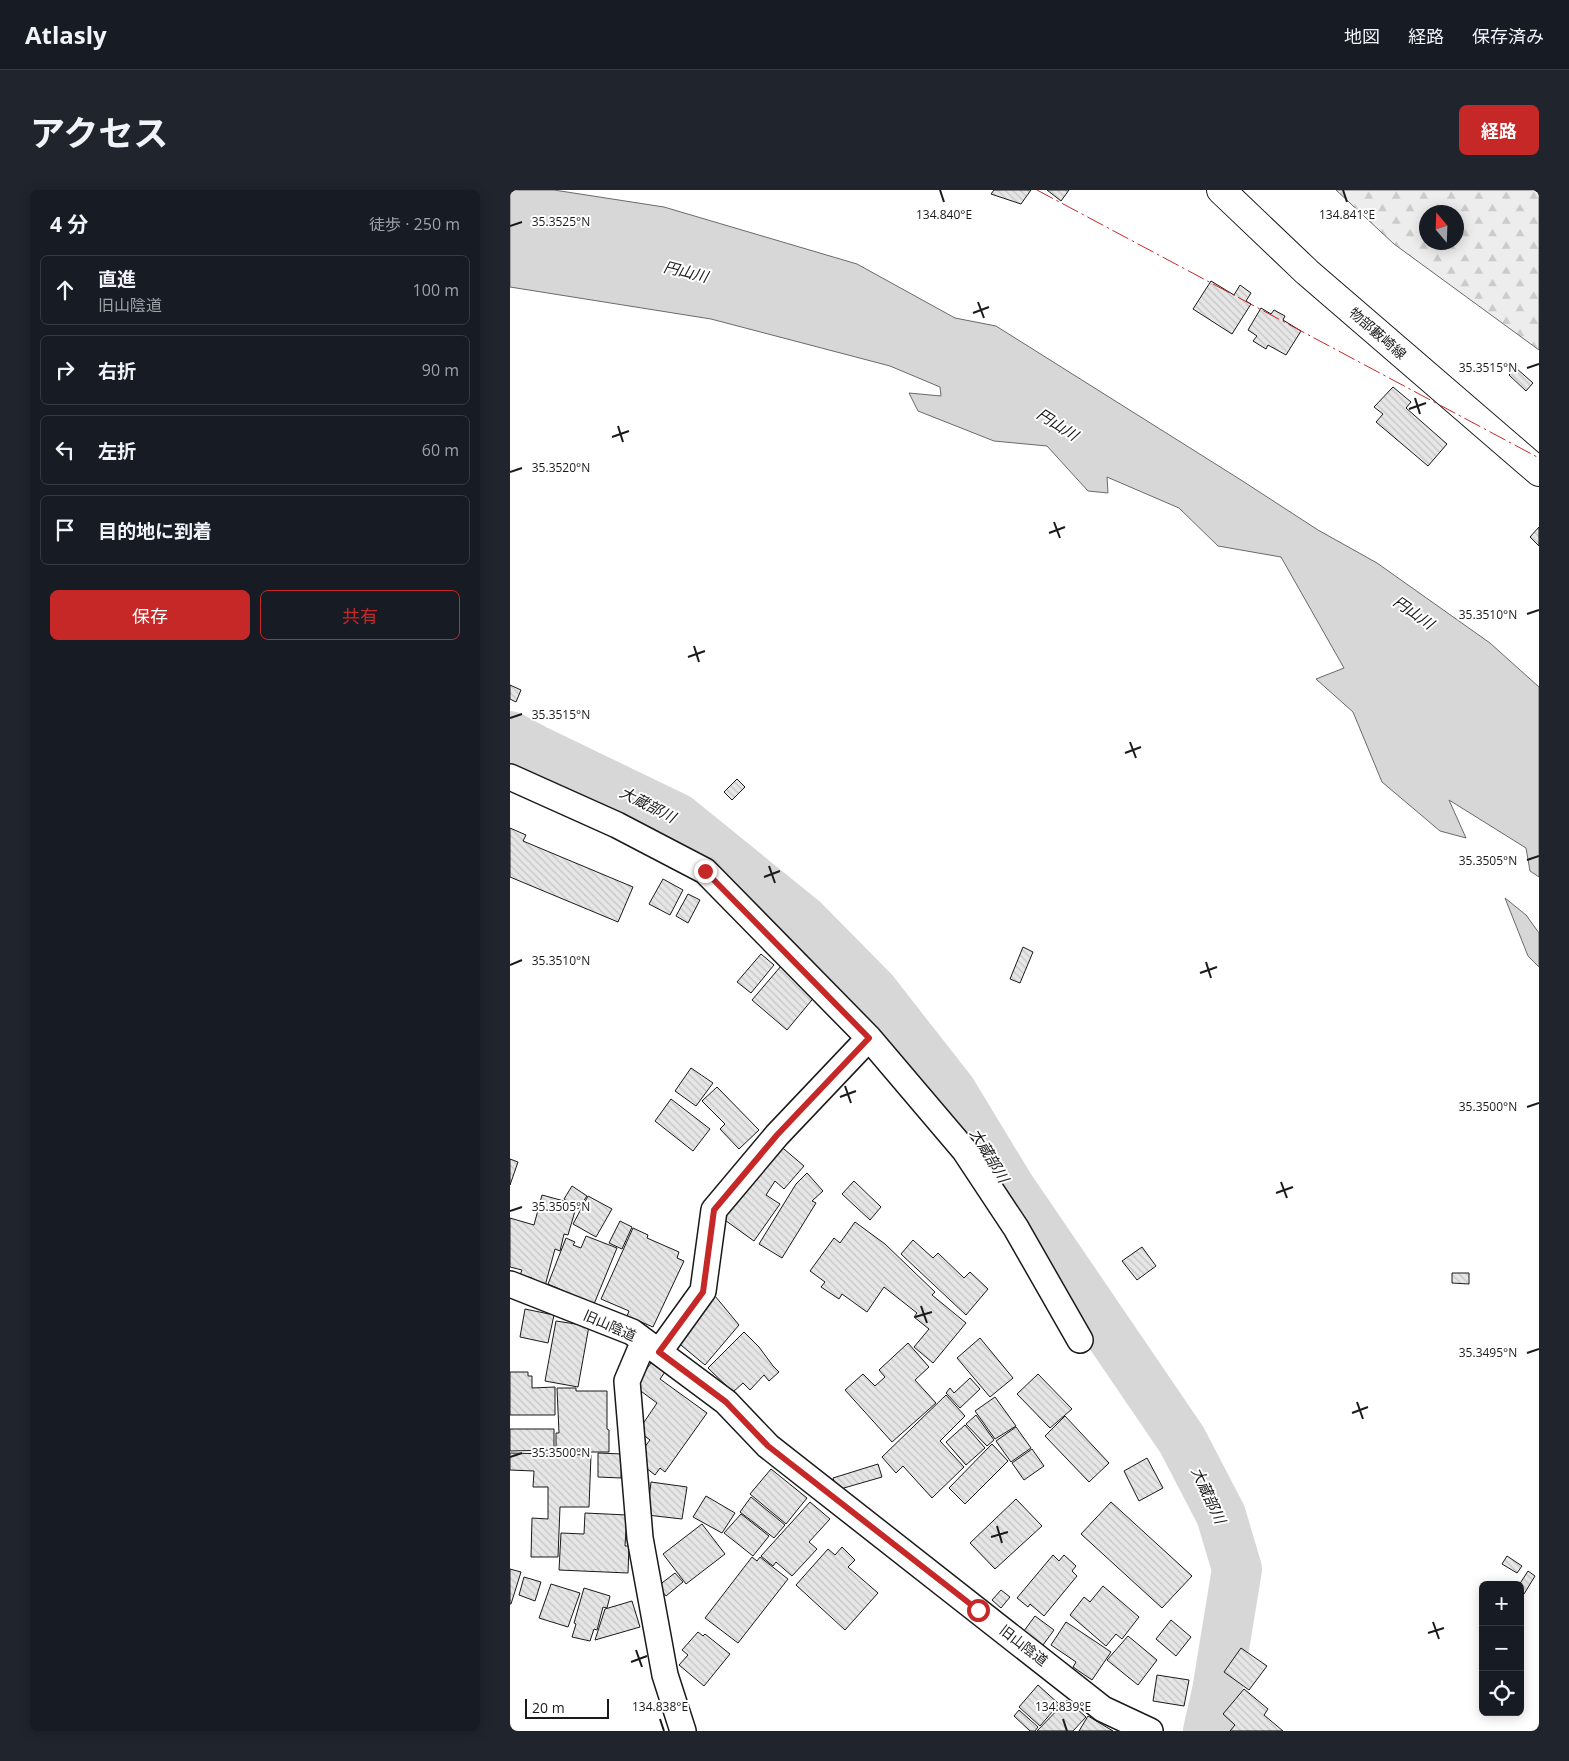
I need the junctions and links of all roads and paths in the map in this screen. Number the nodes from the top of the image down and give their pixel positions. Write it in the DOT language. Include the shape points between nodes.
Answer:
graph roads {
  1 [pos="1221,190"];
  2 [pos="1539,472"];
  3 [pos="510,777"];
  4 [pos="869,1038"];
  5 [pos="510,1284"];
  6 [pos="1080,1340"];
  7 [pos="651,1346"];
  8 [pos="683,1731"];
  9 [pos="1150,1731"];
  1 -- 2 [label="main road, 物部藪崎線" via="1307,272"];
  3 -- 4 [label="street" via="617,825 705,871"];
  4 -- 6 [label="street" via="964,1151 1016,1228"];
  4 -- 7 [label="street" via="777,1135 714,1210 703,1292"];
  5 -- 7 [label="street, 旧山陰道" via="632,1332"];
  7 -- 8 [label="street" via="627,1381 640,1538 665,1675"];
  7 -- 9 [label="street, 旧山陰道" via="726,1402 768,1446 1103,1709"];
}
